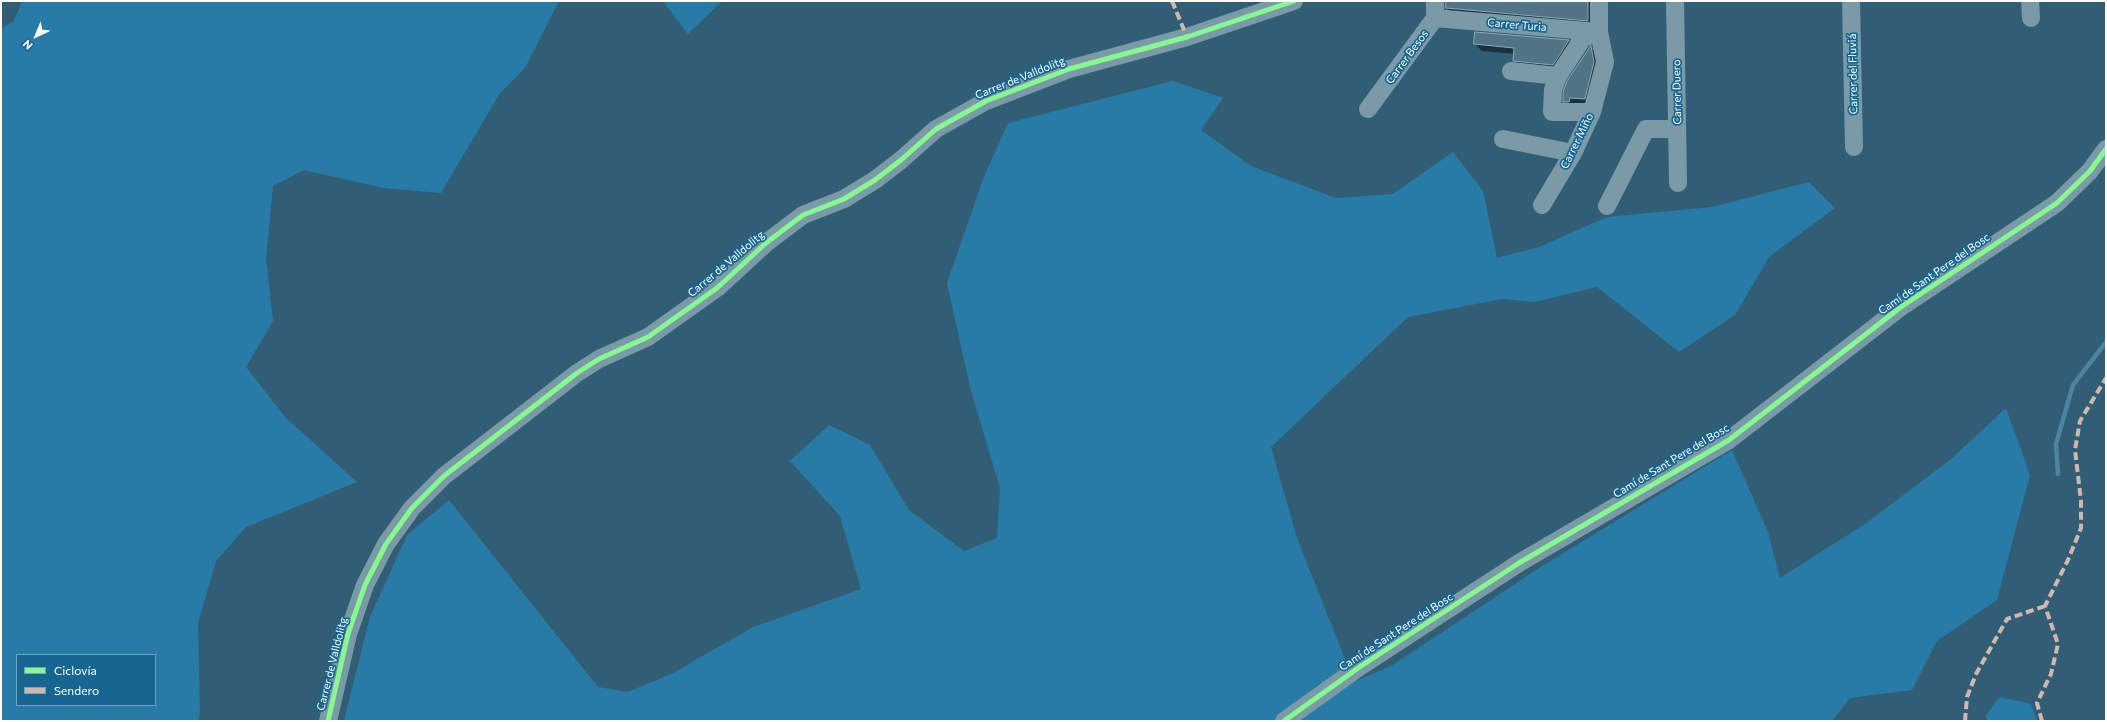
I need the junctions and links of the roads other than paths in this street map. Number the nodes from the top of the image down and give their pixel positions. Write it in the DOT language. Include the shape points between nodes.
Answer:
graph roads {
  1 [pos="1294,1"];
  2 [pos="1599,1"];
  3 [pos="1675,1"];
  4 [pos="1852,1"];
  5 [pos="1435,9"];
  6 [pos="1599,32"];
  7 [pos="1511,71"];
  8 [pos="1558,76"];
  9 [pos="1368,109"];
  10 [pos="1592,112"];
  11 [pos="1678,129"];
  12 [pos="1503,139"];
  13 [pos="1854,147"];
  14 [pos="2106,150"];
  15 [pos="1573,154"];
  16 [pos="1678,183"];
  17 [pos="1542,205"];
  18 [pos="1607,206"];
  19 [pos="328,721"];
  20 [pos="1284,721"];
  1 -- 19 [label="street, Carrer de Valldolitg" via="1187,37 1069,69 986,101 936,129 869,184 844,199 803,215 766,243 716,288 648,337 599,359 577,373 444,476 412,508 386,544 365,585 348,634"];
  2 -- 6 [label="street, Carrer Miño"];
  3 -- 11 [label="street, Carrer Duero"];
  4 -- 13 [label="street, Carrer del Fluviá"];
  5 -- 6 [label="street, Carrer Turia"];
  5 -- 9 [label="street, Carrer Besos"];
  6 -- 8 [label="street" via="1583,38"];
  6 -- 10 [label="street, Carrer Miño" via="1605,62"];
  7 -- 8 [label="street"];
  8 -- 10 [label="street" via="1553,90 1552,112"];
  10 -- 15 [label="street, Carrer Miño"];
  11 -- 16 [label="street, Carrer Duero"];
  11 -- 18 [label="street" via="1646,129"];
  12 -- 15 [label="street"];
  14 -- 20 [label="street, Camí de Sant Pere del Bosc" via="2090,171 2057,203 1901,308 1729,440 1519,563 1361,666"];
  15 -- 17 [label="street, Carrer Miño"];
}
